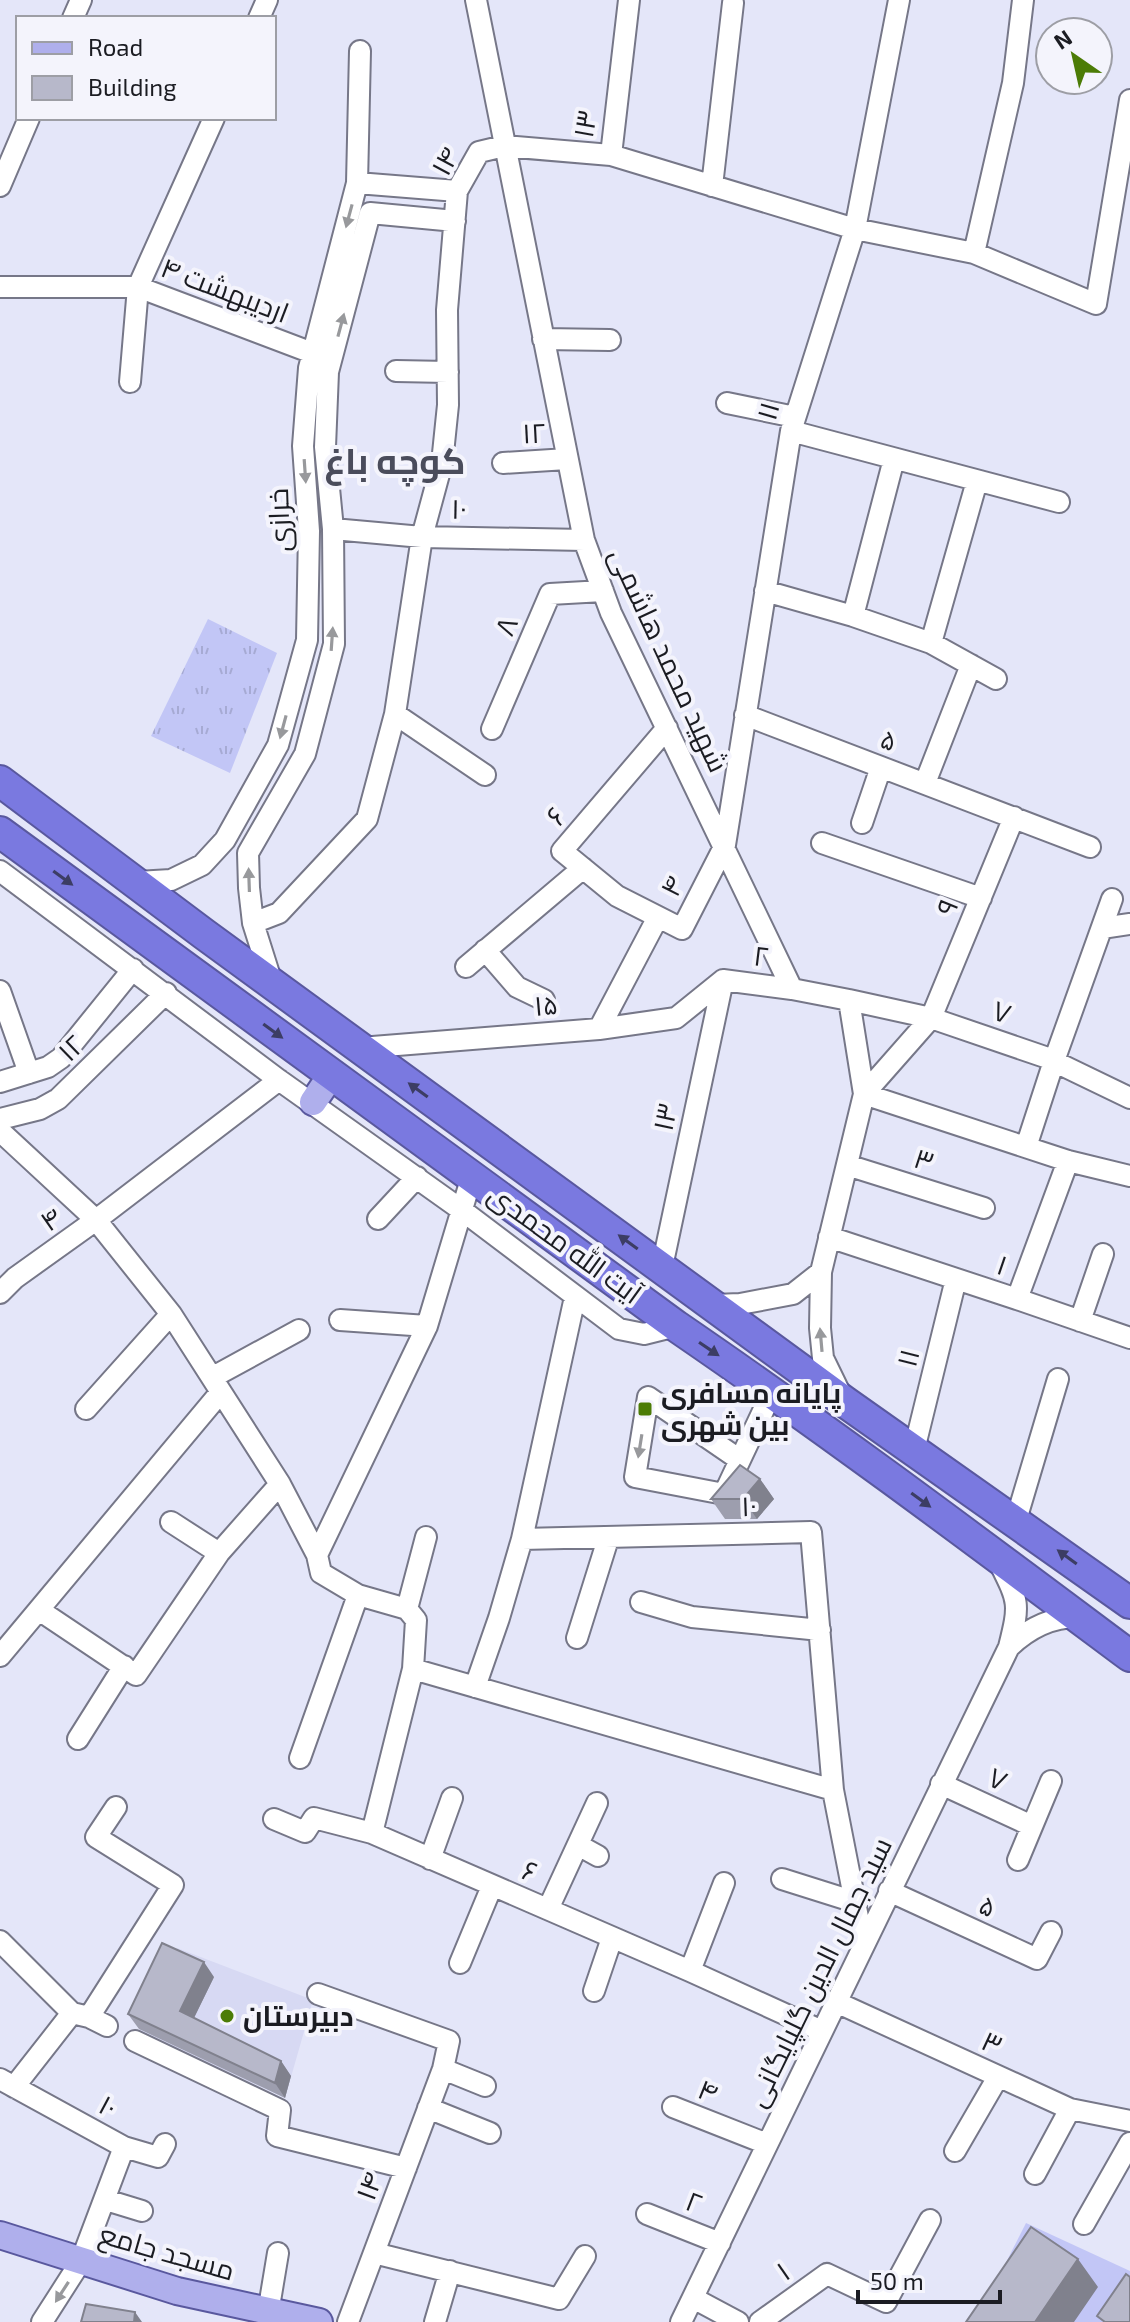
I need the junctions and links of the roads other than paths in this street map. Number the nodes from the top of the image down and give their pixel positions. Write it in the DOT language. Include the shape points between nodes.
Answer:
graph roads {
  1 [pos="476,0"];
  2 [pos="629,0"];
  3 [pos="899,0"];
  4 [pos="1023,0"];
  5 [pos="733,3"];
  6 [pos="360,51"];
  7 [pos="1130,100"];
  8 [pos="28,120"];
  9 [pos="213,120"];
  10 [pos="504,146"];
  11 [pos="611,155"];
  12 [pos="357,183"];
  13 [pos="0,186"];
  14 [pos="712,186"];
  15 [pos="457,191"];
  16 [pos="455,221"];
  17 [pos="855,229"];
  18 [pos="974,253"];
  19 [pos="0,287"];
  20 [pos="138,287"];
  21 [pos="543,339"];
  22 [pos="610,340"];
  23 [pos="322,357"];
  24 [pos="396,371"];
  25 [pos="448,372"];
  26 [pos="130,382"];
  27 [pos="727,403"];
  28 [pos="793,424"];
  29 [pos="567,459"];
  30 [pos="894,459"];
  31 [pos="503,463"];
  32 [pos="977,481"];
  33 [pos="1059,502"];
  34 [pos="333,529"];
  35 [pos="422,537"];
  36 [pos="584,540"];
  37 [pos="603,591"];
  38 [pos="765,591"];
  39 [pos="853,616"];
  40 [pos="931,643"];
  41 [pos="971,665"];
  42 [pos="996,679"];
  43 [pos="395,714"];
  44 [pos="745,715"];
  45 [pos="667,728"];
  46 [pos="492,729"];
  47 [pos="881,767"];
  48 [pos="485,775"];
  49 [pos="0,781"];
  50 [pos="925,783"];
  51 [pos="1014,817"];
  52 [pos="862,823"];
  53 [pos="0,832"];
  54 [pos="822,843"];
  55 [pos="725,845"];
  56 [pos="1090,847"];
  57 [pos="583,868"];
  58 [pos="0,871"];
  59 [pos="137,882"];
  60 [pos="981,898"];
  61 [pos="1112,899"];
  62 [pos="658,917"];
  63 [pos="253,923"];
  64 [pos="1130,924"];
  65 [pos="1102,928"];
  66 [pos="204,934"];
  67 [pos="485,950"];
  68 [pos="179,963"];
  69 [pos="466,967"];
  70 [pos="133,969"];
  71 [pos="260,974"];
  72 [pos="723,980"];
  73 [pos="792,989"];
  74 [pos="0,991"];
  75 [pos="166,993"];
  76 [pos="226,997"];
  77 [pos="544,1000"];
  78 [pos="849,1000"];
  79 [pos="931,1018"];
  80 [pos="599,1029"];
  81 [pos="360,1048"];
  82 [pos="1054,1061"];
  83 [pos="29,1073"];
  84 [pos="332,1074"];
  85 [pos="279,1080"];
  86 [pos="0,1082"];
  87 [pos="864,1094"];
  88 [pos="1130,1098"];
  89 [pos="313,1102"];
  90 [pos="0,1119"];
  91 [pos="0,1131"];
  92 [pos="1026,1147"];
  93 [pos="1068,1161"];
  94 [pos="847,1165"];
  95 [pos="472,1176"];
  96 [pos="1130,1176"];
  97 [pos="417,1177"];
  98 [pos="984,1208"];
  99 [pos="463,1211"];
  100 [pos="378,1219"];
  101 [pos="96,1220"];
  102 [pos="829,1237"];
  103 [pos="1103,1254"];
  104 [pos="662,1267"];
  105 [pos="821,1272"];
  106 [pos="956,1279"];
  107 [pos="0,1293"];
  108 [pos="575,1297"];
  109 [pos="1017,1299"];
  110 [pos="714,1305"];
  111 [pos="171,1314"];
  112 [pos="340,1320"];
  113 [pos="1080,1321"];
  114 [pos="427,1326"];
  115 [pos="676,1326"];
  116 [pos="299,1330"];
  117 [pos="1130,1338"];
  118 [pos="1058,1379"];
  119 [pos="216,1385"];
  120 [pos="772,1392"];
  121 [pos="845,1402"];
  122 [pos="86,1409"];
  123 [pos="914,1450"];
  124 [pos="740,1460"];
  125 [pos="280,1484"];
  126 [pos="1016,1520"];
  127 [pos="171,1522"];
  128 [pos="426,1537"];
  129 [pos="522,1539"];
  130 [pos="608,1539"];
  131 [pos="219,1553"];
  132 [pos="995,1554"];
  133 [pos="317,1555"];
  134 [pos="358,1595"];
  135 [pos="641,1602"];
  136 [pos="1130,1603"];
  137 [pos="407,1609"];
  138 [pos="39,1610"];
  139 [pos="1077,1617"];
  140 [pos="820,1630"];
  141 [pos="577,1638"];
  142 [pos="1009,1647"];
  143 [pos="1,1653"];
  144 [pos="1130,1656"];
  145 [pos="124,1666"];
  146 [pos="413,1669"];
  147 [pos="475,1687"];
  148 [pos="78,1739"];
  149 [pos="300,1758"];
  150 [pos="1051,1781"];
  151 [pos="941,1784"];
  152 [pos="833,1790"];
  153 [pos="452,1798"];
  154 [pos="597,1803"];
  155 [pos="116,1807"];
  156 [pos="274,1819"];
  157 [pos="1032,1826"];
  158 [pos="372,1833"];
  159 [pos="578,1845"];
  160 [pos="598,1856"];
  161 [pos="430,1859"];
  162 [pos="1018,1860"];
  163 [pos="782,1879"];
  164 [pos="724,1883"];
  165 [pos="492,1886"];
  166 [pos="889,1891"];
  167 [pos="855,1902"];
  168 [pos="548,1909"];
  169 [pos="1051,1932"];
  170 [pos="612,1938"];
  171 [pos="0,1941"];
  172 [pos="863,1943"];
  173 [pos="460,1963"];
  174 [pos="690,1971"];
  175 [pos="594,1991"];
  176 [pos="318,1994"];
  177 [pos="836,2002"];
  178 [pos="89,2019"];
  179 [pos="822,2031"];
  180 [pos="135,2041"];
  181 [pos="443,2069"];
  182 [pos="998,2077"];
  183 [pos="7,2083"];
  184 [pos="485,2086"];
  185 [pos="673,2107"];
  186 [pos="428,2108"];
  187 [pos="1070,2109"];
  188 [pos="1130,2121"];
  189 [pos="490,2133"];
  190 [pos="1130,2143"];
  191 [pos="165,2144"];
  192 [pos="767,2144"];
  193 [pos="124,2147"];
  194 [pos="955,2151"];
  195 [pos="406,2168"];
  196 [pos="1035,2174"];
  197 [pos="106,2200"];
  198 [pos="142,2211"];
  199 [pos="647,2214"];
  200 [pos="930,2220"];
  201 [pos="1084,2224"];
  202 [pos="0,2235"];
  203 [pos="720,2243"];
  204 [pos="278,2253"];
  205 [pos="374,2253"];
  206 [pos="585,2256"];
  207 [pos="81,2261"];
  208 [pos="450,2271"];
  209 [pos="693,2298"];
  210 [pos="231,2313"];
  211 [pos="268,2313"];
  212 [pos="763,2321"];
  213 [pos="42,2322"];
  214 [pos="319,2322"];
  215 [pos="348,2322"];
  216 [pos="435,2322"];
  217 [pos="681,2322"];
  218 [pos="738,2322"];
  1 -- 10 [label="street, شهید محمد هاشمی"];
  2 -- 11 [label="street, ۱۳"];
  3 -- 17 [label="street, ۱۱"];
  4 -- 18 [label="street" via="1013,83"];
  5 -- 14 [label="street"];
  6 -- 12 [label="street, خرازی"];
  7 -- 18 [label="street" via="1096,304"];
  8 -- 13 [label="street"];
  9 -- 20 [label="street"];
  10 -- 11 [label="street, ۱۳"];
  10 -- 15 [label="street, ۱۴" via="479,152"];
  10 -- 21 [label="street, شهید محمد هاشمی"];
  11 -- 14 [label="street"];
  12 -- 15 [label="street"];
  12 -- 23 [label="street, خرازی, one-way"];
  14 -- 17 [label="street"];
  15 -- 16 [label="street, ۱۴"];
  23 -- 16 [label="street, خرازی, one-way" via="370,213"];
  16 -- 25 [label="street, ۱۴"];
  17 -- 18 [label="street"];
  17 -- 28 [label="street, ۱۱"];
  19 -- 20 [label="street, اردیبهشت ۴"];
  20 -- 23 [label="street, اردیبهشت ۴"];
  20 -- 26 [label="street"];
  21 -- 22 [label="street"];
  21 -- 29 [label="street, شهید محمد هاشمی"];
  23 -- 34 [label="street, خرازی" via="328,372 325,447"];
  23 -- 59 [label="street, خرازی, one-way" via="309,368 303,446 309,531 307,640 278,745 225,840 202,865 171,880"];
  24 -- 25 [label="street"];
  25 -- 35 [label="street, ۱۴" via="442,463"];
  27 -- 28 [label="street"];
  28 -- 30 [label="street"];
  28 -- 38 [label="street, ۱۱"];
  29 -- 31 [label="street, ۱۲"];
  29 -- 36 [label="street, شهید محمد هاشمی"];
  30 -- 32 [label="street"];
  30 -- 39 [label="street"];
  32 -- 33 [label="street"];
  32 -- 40 [label="street"];
  34 -- 35 [label="street, ۱۰"];
  63 -- 34 [label="street, خرازی, one-way" via="248,853 305,754 334,644"];
  35 -- 36 [label="street, ۱۰"];
  35 -- 43 [label="street, ۱۴"];
  36 -- 37 [label="street, شهید محمد هاشمی"];
  37 -- 45 [label="street, شهید محمد هاشمی"];
  37 -- 46 [label="street, ۸" via="550,594"];
  38 -- 39 [label="street"];
  38 -- 44 [label="street, ۱۱"];
  39 -- 40 [label="street"];
  40 -- 41 [label="street"];
  41 -- 42 [label="street"];
  41 -- 50 [label="street"];
  43 -- 48 [label="street"];
  43 -- 63 [label="street, ۱۴" via="367,819 279,913"];
  44 -- 47 [label="street, ۵"];
  44 -- 55 [label="street, ۱۱"];
  45 -- 55 [label="street, شهید محمد هاشمی"];
  45 -- 57 [label="street, ۶" via="562,851"];
  47 -- 50 [label="street, ۵"];
  47 -- 52 [label="street"];
  49 -- 59 [label="highway, آیت الله محمدی"];
  50 -- 51 [label="street, ۵"];
  51 -- 56 [label="street, ۵"];
  51 -- 60 [label="street, ۹"];
  53 -- 68 [label="highway, آیت الله محمدی, one-way"];
  54 -- 60 [label="street"];
  55 -- 62 [label="street, ۴" via="682,929"];
  55 -- 73 [label="street, شهید محمد هاشمی"];
  57 -- 62 [label="street, ۶" via="617,896"];
  57 -- 67 [label="street"];
  58 -- 70 [label="street"];
  59 -- 66 [label="highway, آیت الله محمدی"];
  60 -- 79 [label="street, ۹"];
  61 -- 65 [label="street"];
  62 -- 80 [label="street"];
  63 -- 71 [label="street, خرازی"];
  64 -- 65 [label="street"];
  65 -- 82 [label="street"];
  66 -- 68 [label="highway" via="203,958"];
  66 -- 71 [label="highway, آیت الله محمدی"];
  67 -- 69 [label="street"];
  67 -- 77 [label="street" via="517,987"];
  68 -- 76 [label="highway, آیت الله محمدی"];
  70 -- 75 [label="street"];
  70 -- 83 [label="street" via="61,1058"];
  71 -- 76 [label="highway" via="240,964 231,966 221,980"];
  71 -- 81 [label="highway, آیت الله محمدی"];
  72 -- 73 [label="street, ۲"];
  72 -- 80 [label="street, ۱۵" via="676,1018"];
  72 -- 104 [label="street, ۱۳"];
  73 -- 78 [label="street"];
  74 -- 83 [label="street"];
  75 -- 85 [label="street"];
  75 -- 90 [label="street, ۱۲" via="58,1099"];
  76 -- 84 [label="highway, آیت الله محمدی, one-way"];
  78 -- 79 [label="street, ۷"];
  78 -- 87 [label="street"];
  79 -- 82 [label="street, ۷"];
  79 -- 87 [label="street"];
  80 -- 81 [label="street, ۱۵"];
  104 -- 81 [label="highway, آیت الله محمدی, one-way"];
  82 -- 88 [label="street, ۷"];
  82 -- 92 [label="street"];
  83 -- 86 [label="street"];
  84 -- 89 [label="main road"];
  84 -- 95 [label="highway, آیت الله محمدی"];
  85 -- 89 [label="street"];
  85 -- 101 [label="street, ۴"];
  87 -- 92 [label="street"];
  87 -- 94 [label="street"];
  89 -- 97 [label="street"];
  91 -- 101 [label="street"];
  92 -- 93 [label="street"];
  93 -- 96 [label="street"];
  93 -- 109 [label="street, ۱"];
  94 -- 98 [label="street, ۳"];
  94 -- 102 [label="street"];
  95 -- 99 [label="street"];
  95 -- 115 [label="highway, آیت الله محمدی"];
  97 -- 99 [label="street"];
  97 -- 100 [label="street"];
  99 -- 108 [label="street"];
  99 -- 114 [label="street"];
  101 -- 107 [label="street, ۴"];
  101 -- 111 [label="street"];
  102 -- 105 [label="street"];
  102 -- 106 [label="street, ۱"];
  103 -- 113 [label="street"];
  104 -- 110 [label="highway, آیت الله محمدی"];
  105 -- 110 [label="street" via="793,1294"];
  121 -- 105 [label="street, one-way" via="823,1358"];
  106 -- 109 [label="street, ۱"];
  106 -- 123 [label="street, ۱۱"];
  108 -- 115 [label="street" via="619,1329 644,1334"];
  108 -- 129 [label="street"];
  109 -- 113 [label="street"];
  110 -- 121 [label="highway, آیت الله محمدی"];
  111 -- 119 [label="street"];
  111 -- 122 [label="street"];
  112 -- 114 [label="street"];
  113 -- 117 [label="street"];
  114 -- 133 [label="street"];
  115 -- 120 [label="highway, آیت الله محمدی, one-way"];
  116 -- 119 [label="street"];
  118 -- 126 [label="street"];
  119 -- 125 [label="street"];
  119 -- 138 [label="street"];
  120 -- 124 [label="street"];
  120 -- 132 [label="highway, آیت الله محمدی, one-way"];
  121 -- 123 [label="highway, آیت الله محمدی"];
  123 -- 126 [label="highway, آیت الله محمدی"];
  124 -- 124 [label="street, one-way" via="706,1437 648,1397 635,1477 724,1494"];
  125 -- 131 [label="street"];
  125 -- 133 [label="street"];
  136 -- 126 [label="highway, آیت الله محمدی, one-way"];
  127 -- 131 [label="street"];
  128 -- 137 [label="street"];
  129 -- 130 [label="street, ۱۰"];
  129 -- 147 [label="street"];
  130 -- 140 [label="street, ۱۰" via="811,1532"];
  130 -- 141 [label="street"];
  131 -- 145 [label="street" via="136,1675"];
  132 -- 139 [label="highway, آیت الله محمدی"];
  132 -- 142 [label="street" via="1017,1599"];
  133 -- 134 [label="street" via="321,1573"];
  134 -- 137 [label="street"];
  134 -- 149 [label="street"];
  135 -- 140 [label="street" via="692,1617"];
  137 -- 146 [label="street" via="416,1620"];
  138 -- 143 [label="street"];
  138 -- 145 [label="street"];
  139 -- 142 [label="street" via="1051,1620 1023,1633"];
  139 -- 144 [label="highway, آیت الله محمدی"];
  140 -- 152 [label="street, ۱۰"];
  142 -- 151 [label="street, سید جمال الدین گلپایگانی"];
  145 -- 148 [label="street"];
  146 -- 147 [label="street"];
  146 -- 158 [label="street"];
  147 -- 152 [label="street"];
  150 -- 157 [label="street"];
  151 -- 157 [label="street, ۷"];
  151 -- 166 [label="street, سید جمال الدین گلپایگانی"];
  152 -- 167 [label="street, ۱۰"];
  153 -- 161 [label="street"];
  154 -- 159 [label="street"];
  155 -- 178 [label="street" via="96,1837 173,1885"];
  156 -- 158 [label="street, ۶" via="305,1832 314,1818"];
  157 -- 162 [label="street"];
  158 -- 161 [label="street, ۶"];
  159 -- 160 [label="street"];
  159 -- 168 [label="street"];
  161 -- 165 [label="street, ۶"];
  163 -- 167 [label="street"];
  164 -- 174 [label="street"];
  165 -- 168 [label="street, ۶"];
  165 -- 173 [label="street"];
  166 -- 169 [label="street, ۵" via="1037,1959"];
  166 -- 172 [label="street, سید جمال الدین گلپایگانی"];
  167 -- 172 [label="street, ۱۰"];
  168 -- 170 [label="street, ۶"];
  170 -- 174 [label="street, ۶"];
  170 -- 175 [label="street"];
  171 -- 178 [label="street"];
  172 -- 177 [label="street, سید جمال الدین گلپایگانی"];
  174 -- 179 [label="street, ۶"];
  176 -- 181 [label="street" via="449,2041"];
  177 -- 179 [label="street, سید جمال الدین گلپایگانی"];
  177 -- 182 [label="street, ۳"];
  178 -- 183 [label="street"];
  179 -- 192 [label="street, سید جمال الدین گلپایگانی"];
  180 -- 195 [label="street" via="280,2110 277,2136"];
  181 -- 184 [label="street"];
  181 -- 186 [label="street, ۱۴"];
  182 -- 187 [label="street, ۳"];
  182 -- 194 [label="street"];
  183 -- 193 [label="street, ۱۰"];
  185 -- 192 [label="street, ۴"];
  186 -- 189 [label="street"];
  186 -- 195 [label="street, ۱۴"];
  187 -- 188 [label="street, ۳"];
  187 -- 196 [label="street"];
  190 -- 201 [label="street"];
  191 -- 193 [label="street" via="158,2157"];
  192 -- 203 [label="street, سید جمال الدین گلپایگانی"];
  193 -- 197 [label="street, ۱۰"];
  195 -- 205 [label="street, ۱۴"];
  197 -- 198 [label="street"];
  197 -- 207 [label="street, ۱۰"];
  199 -- 203 [label="street, ۲"];
  200 -- 212 [label="street, ۱" via="886,2302 827,2274"];
  202 -- 207 [label="main road, مسجد جامع"];
  203 -- 209 [label="street, سید جمال الدین گلپایگانی"];
  204 -- 211 [label="street"];
  205 -- 208 [label="street"];
  205 -- 215 [label="street, ۱۴"];
  206 -- 208 [label="street" via="559,2299"];
  207 -- 210 [label="main road, مسجد جامع"];
  207 -- 213 [label="street, ۱۰, one-way"];
  208 -- 216 [label="street"];
  209 -- 217 [label="street, سید جمال الدین گلپایگانی"];
  209 -- 218 [label="street"];
  210 -- 211 [label="main road, مسجد جامع"];
  211 -- 214 [label="main road, مسجد جامع"];
}
